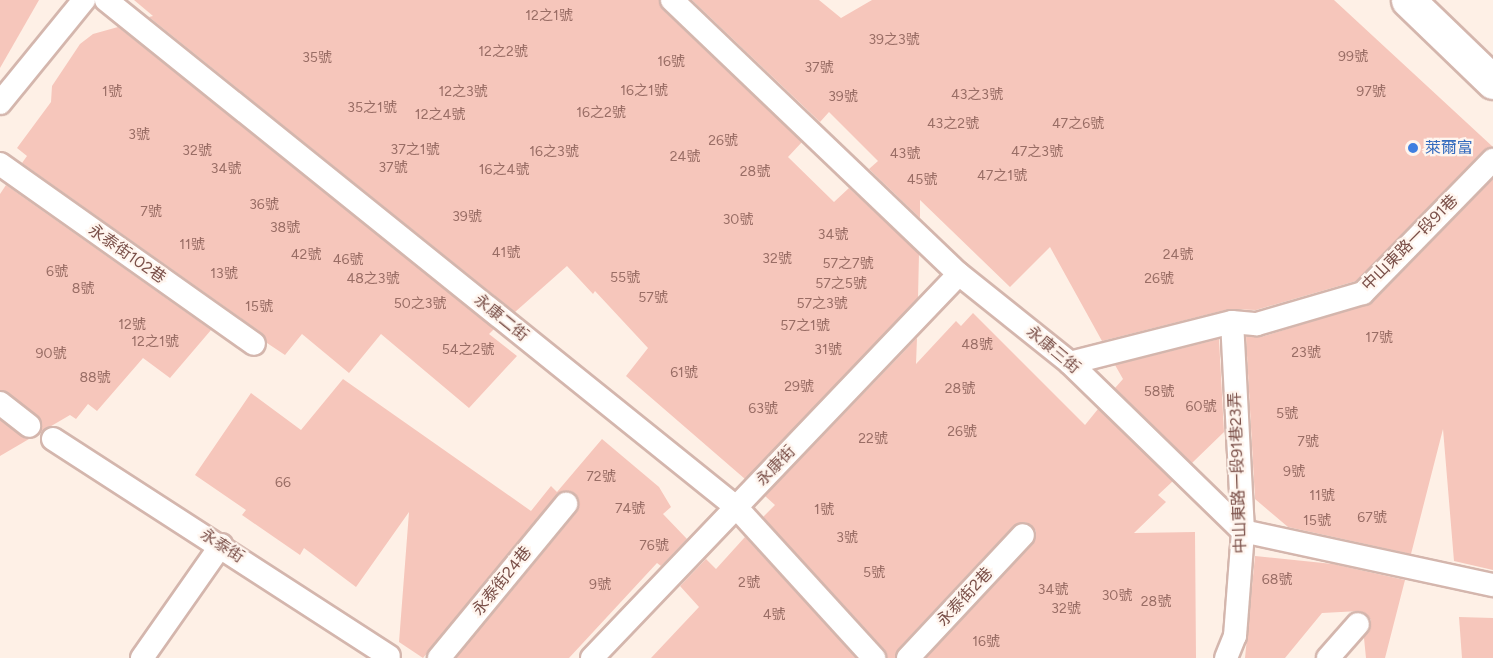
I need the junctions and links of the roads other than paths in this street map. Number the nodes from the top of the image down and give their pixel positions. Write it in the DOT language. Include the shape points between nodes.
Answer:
graph roads {
  1 [pos="84,0"];
  2 [pos="106,0"];
  3 [pos="672,0"];
  4 [pos="1408,0"];
  5 [pos="1493,82"];
  6 [pos="0,103"];
  7 [pos="1493,160"];
  8 [pos="0,164"];
  9 [pos="959,274"];
  10 [pos="1232,322"];
  11 [pos="254,344"];
  12 [pos="1070,363"];
  13 [pos="0,403"];
  14 [pos="29,426"];
  15 [pos="53,439"];
  16 [pos="566,504"];
  17 [pos="736,507"];
  18 [pos="1243,531"];
  19 [pos="1023,535"];
  20 [pos="221,544"];
  21 [pos="1493,585"];
  22 [pos="1358,624"];
  23 [pos="389,656"];
  24 [pos="142,658"];
  25 [pos="439,658"];
  26 [pos="592,658"];
  27 [pos="874,658"];
  28 [pos="908,658"];
  29 [pos="1226,658"];
  30 [pos="1328,658"];
  1 -- 6 [label="lane"];
  2 -- 17 [label="lane, 永康二街"];
  3 -- 9 [label="lane, 永康三街"];
  4 -- 5 [label="main road"];
  7 -- 10 [label="lane, 中山東路一段91巷" via="1363,293 1257,324"];
  8 -- 11 [label="lane, 永泰街102巷"];
  9 -- 12 [label="lane, 永康三街"];
  9 -- 17 [label="lane, 永康街"];
  10 -- 12 [label="lane, 中山東路一段91巷"];
  10 -- 18 [label="lane, 中山東路一段91巷23弄"];
  12 -- 18 [label="lane, 永康三街"];
  13 -- 14 [label="lane"];
  15 -- 20 [label="lane, 永泰街"];
  16 -- 25 [label="lane, 永泰街24巷"];
  17 -- 26 [label="lane, 永康街"];
  17 -- 27 [label="lane, 永康二街"];
  18 -- 21 [label="lane"];
  18 -- 29 [label="lane, 中山東路一段91巷23弄" via="1234,636"];
  19 -- 28 [label="lane, 永泰街2巷"];
  20 -- 23 [label="lane, 永泰街"];
  20 -- 24 [label="lane"];
  22 -- 30 [label="lane"];
}
